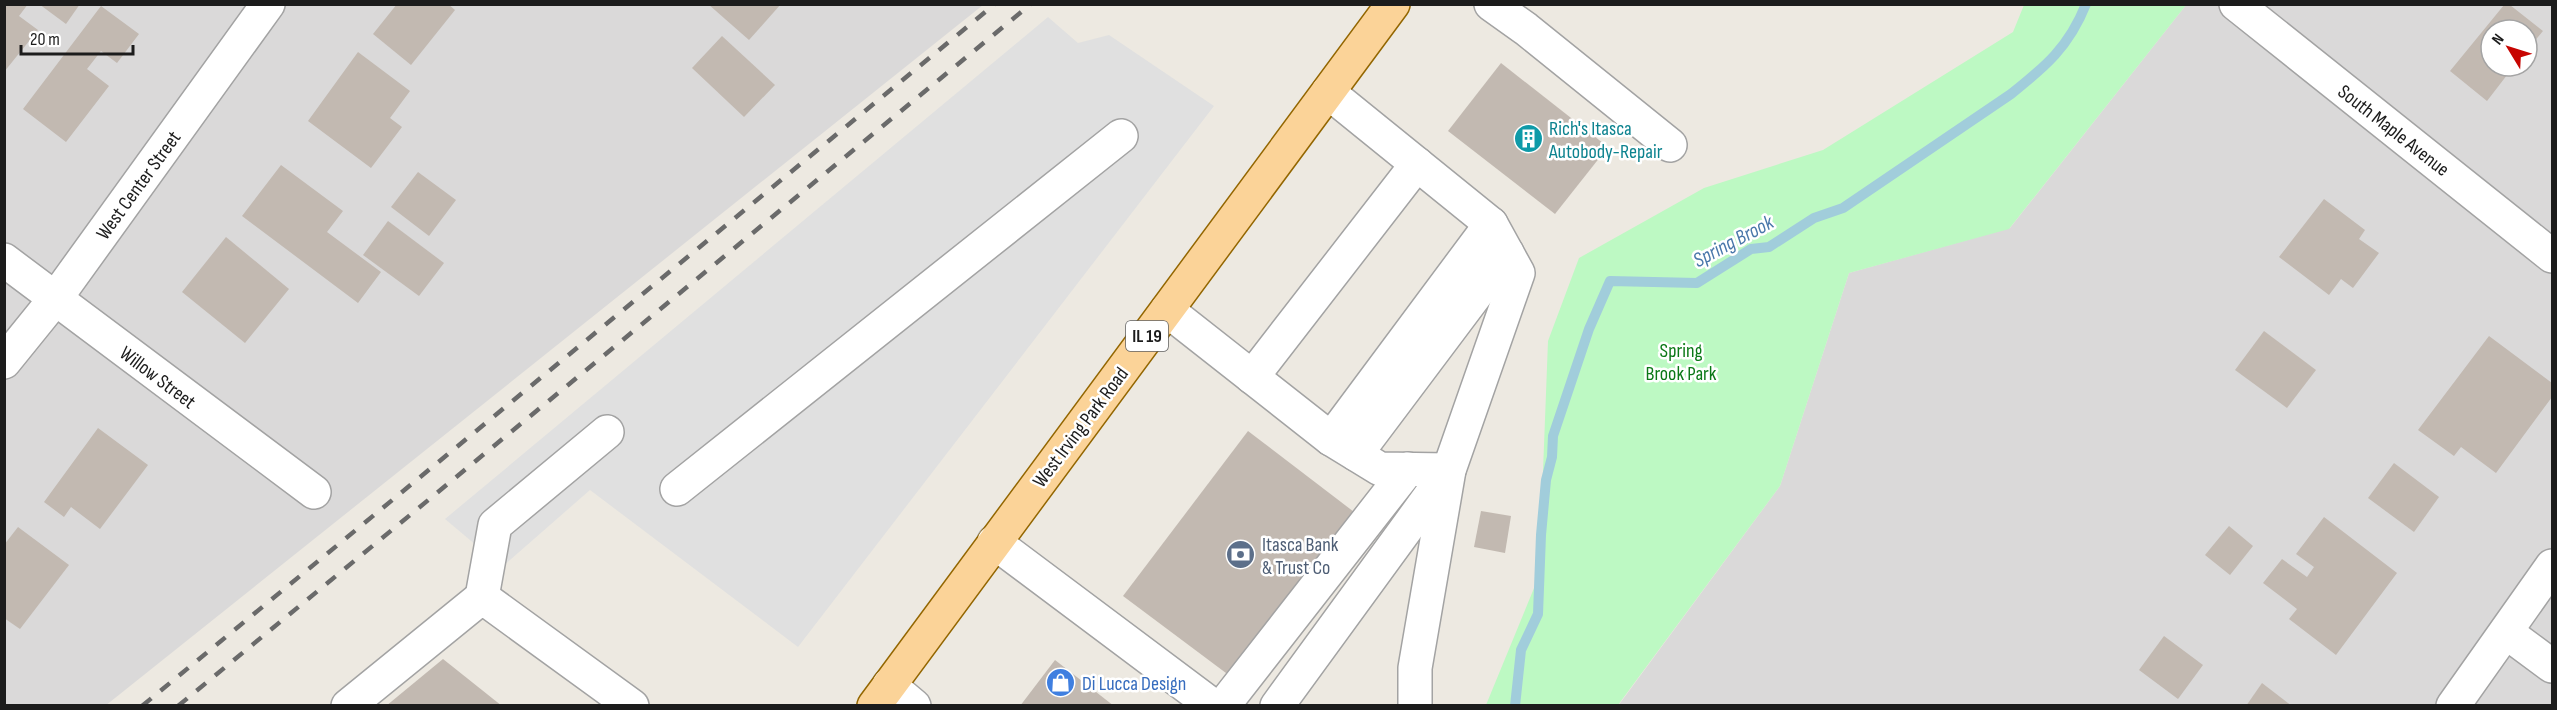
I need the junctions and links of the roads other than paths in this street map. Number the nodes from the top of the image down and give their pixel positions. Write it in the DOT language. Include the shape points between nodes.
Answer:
graph roads {
  1 [pos="268,4"];
  2 [pos="1393,4"];
  3 [pos="1491,4"];
  4 [pos="2236,4"];
  5 [pos="1328,92"];
  6 [pos="1121,136"];
  7 [pos="1670,145"];
  8 [pos="1417,164"];
  9 [pos="1491,224"];
  10 [pos="2553,256"];
  11 [pos="4,260"];
  12 [pos="1499,264"];
  13 [pos="55,299"];
  14 [pos="1167,310"];
  15 [pos="4,362"];
  16 [pos="1252,377"];
  17 [pos="607,432"];
  18 [pos="1353,452"];
  19 [pos="1428,470"];
  20 [pos="677,489"];
  21 [pos="314,492"];
  22 [pos="1443,506"];
  23 [pos="994,542"];
  24 [pos="2553,566"];
  25 [pos="482,597"];
  26 [pos="2506,632"];
  27 [pos="2553,666"];
  28 [pos="881,695"];
  29 [pos="348,705"];
  30 [pos="632,705"];
  31 [pos="914,705"];
  32 [pos="1213,705"];
  33 [pos="1223,705"];
  34 [pos="1252,705"];
  35 [pos="1277,705"];
  36 [pos="1298,705"];
  37 [pos="1415,705"];
  38 [pos="2453,705"];
  1 -- 13 [label="street, West Center Street"];
  2 -- 5 [label="main road, West Irving Park Road / IL 19"];
  3 -- 7 [label="street"];
  4 -- 10 [label="street, South Maple Avenue"];
  5 -- 8 [label="street"];
  5 -- 14 [label="main road, West Irving Park Road / IL 19"];
  6 -- 20 [label="street"];
  8 -- 9 [label="street"];
  8 -- 16 [label="street"];
  9 -- 12 [label="street"];
  9 -- 18 [label="street"];
  11 -- 13 [label="street, Willow Street"];
  12 -- 18 [label="street" via="1475,333"];
  12 -- 19 [label="street" via="1518,273"];
  13 -- 15 [label="street, West Center Street"];
  13 -- 21 [label="street, Willow Street"];
  14 -- 16 [label="street"];
  14 -- 23 [label="main road, West Irving Park Road / IL 19"];
  16 -- 18 [label="street"];
  17 -- 25 [label="street" via="495,525"];
  18 -- 19 [label="street" via="1380,469"];
  19 -- 22 [label="street"];
  19 -- 33 [label="street"];
  19 -- 34 [label="street"];
  19 -- 35 [label="street"];
  22 -- 36 [label="street"];
  22 -- 37 [label="street" via="1415,668"];
  23 -- 28 [label="main road, West Irving Park Road / IL 19"];
  23 -- 32 [label="street"];
  24 -- 26 [label="street"];
  25 -- 29 [label="street"];
  25 -- 30 [label="street"];
  26 -- 27 [label="street"];
  26 -- 38 [label="street"];
  28 -- 31 [label="street"];
}
